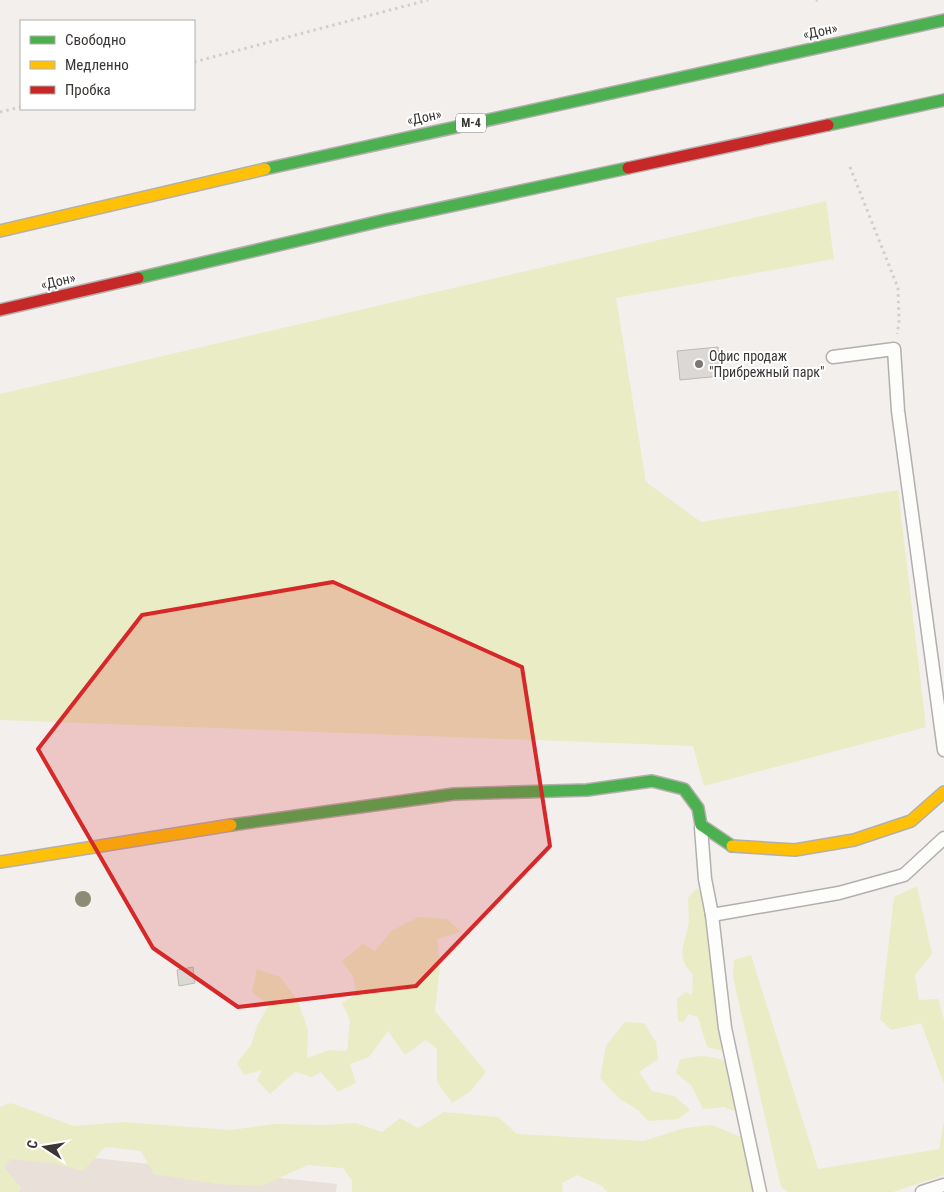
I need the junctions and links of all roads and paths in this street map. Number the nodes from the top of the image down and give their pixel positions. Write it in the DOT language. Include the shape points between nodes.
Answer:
graph roads {
  1 [pos="428,0"];
  2 [pos="944,20"];
  3 [pos="195,62"];
  4 [pos="944,100"];
  5 [pos="20,107"];
  6 [pos="0,112"];
  7 [pos="850,167"];
  8 [pos="0,231"];
  9 [pos="0,310"];
  10 [pos="894,349"];
  11 [pos="833,357"];
  12 [pos="944,750"];
  13 [pos="944,792"];
  14 [pos="701,825"];
  15 [pos="944,838"];
  16 [pos="0,862"];
  17 [pos="712,915"];
  18 [pos="944,1186"];
  19 [pos="760,1192"];
  20 [pos="922,1192"];
  1 -- 3 [label="path"];
  2 -- 8 [label="main road, «Дон» / М-4" via="370,145"];
  4 -- 9 [label="main road, «Дон»" via="385,220"];
  5 -- 6 [label="path"];
  7 -- 10 [label="path" via="898,288 899,323"];
  10 -- 11 [label="lane"];
  10 -- 12 [label="lane" via="898,411"];
  13 -- 14 [label="main road" via="910,821 854,840 795,850 735,848"];
  14 -- 16 [label="main road" via="698,808 684,789 652,781 587,790 454,794"];
  14 -- 17 [label="lane" via="705,879"];
  15 -- 17 [label="lane" via="904,874 839,893"];
  17 -- 19 [label="lane" via="725,1028"];
  18 -- 20 [label="lane"];
}
